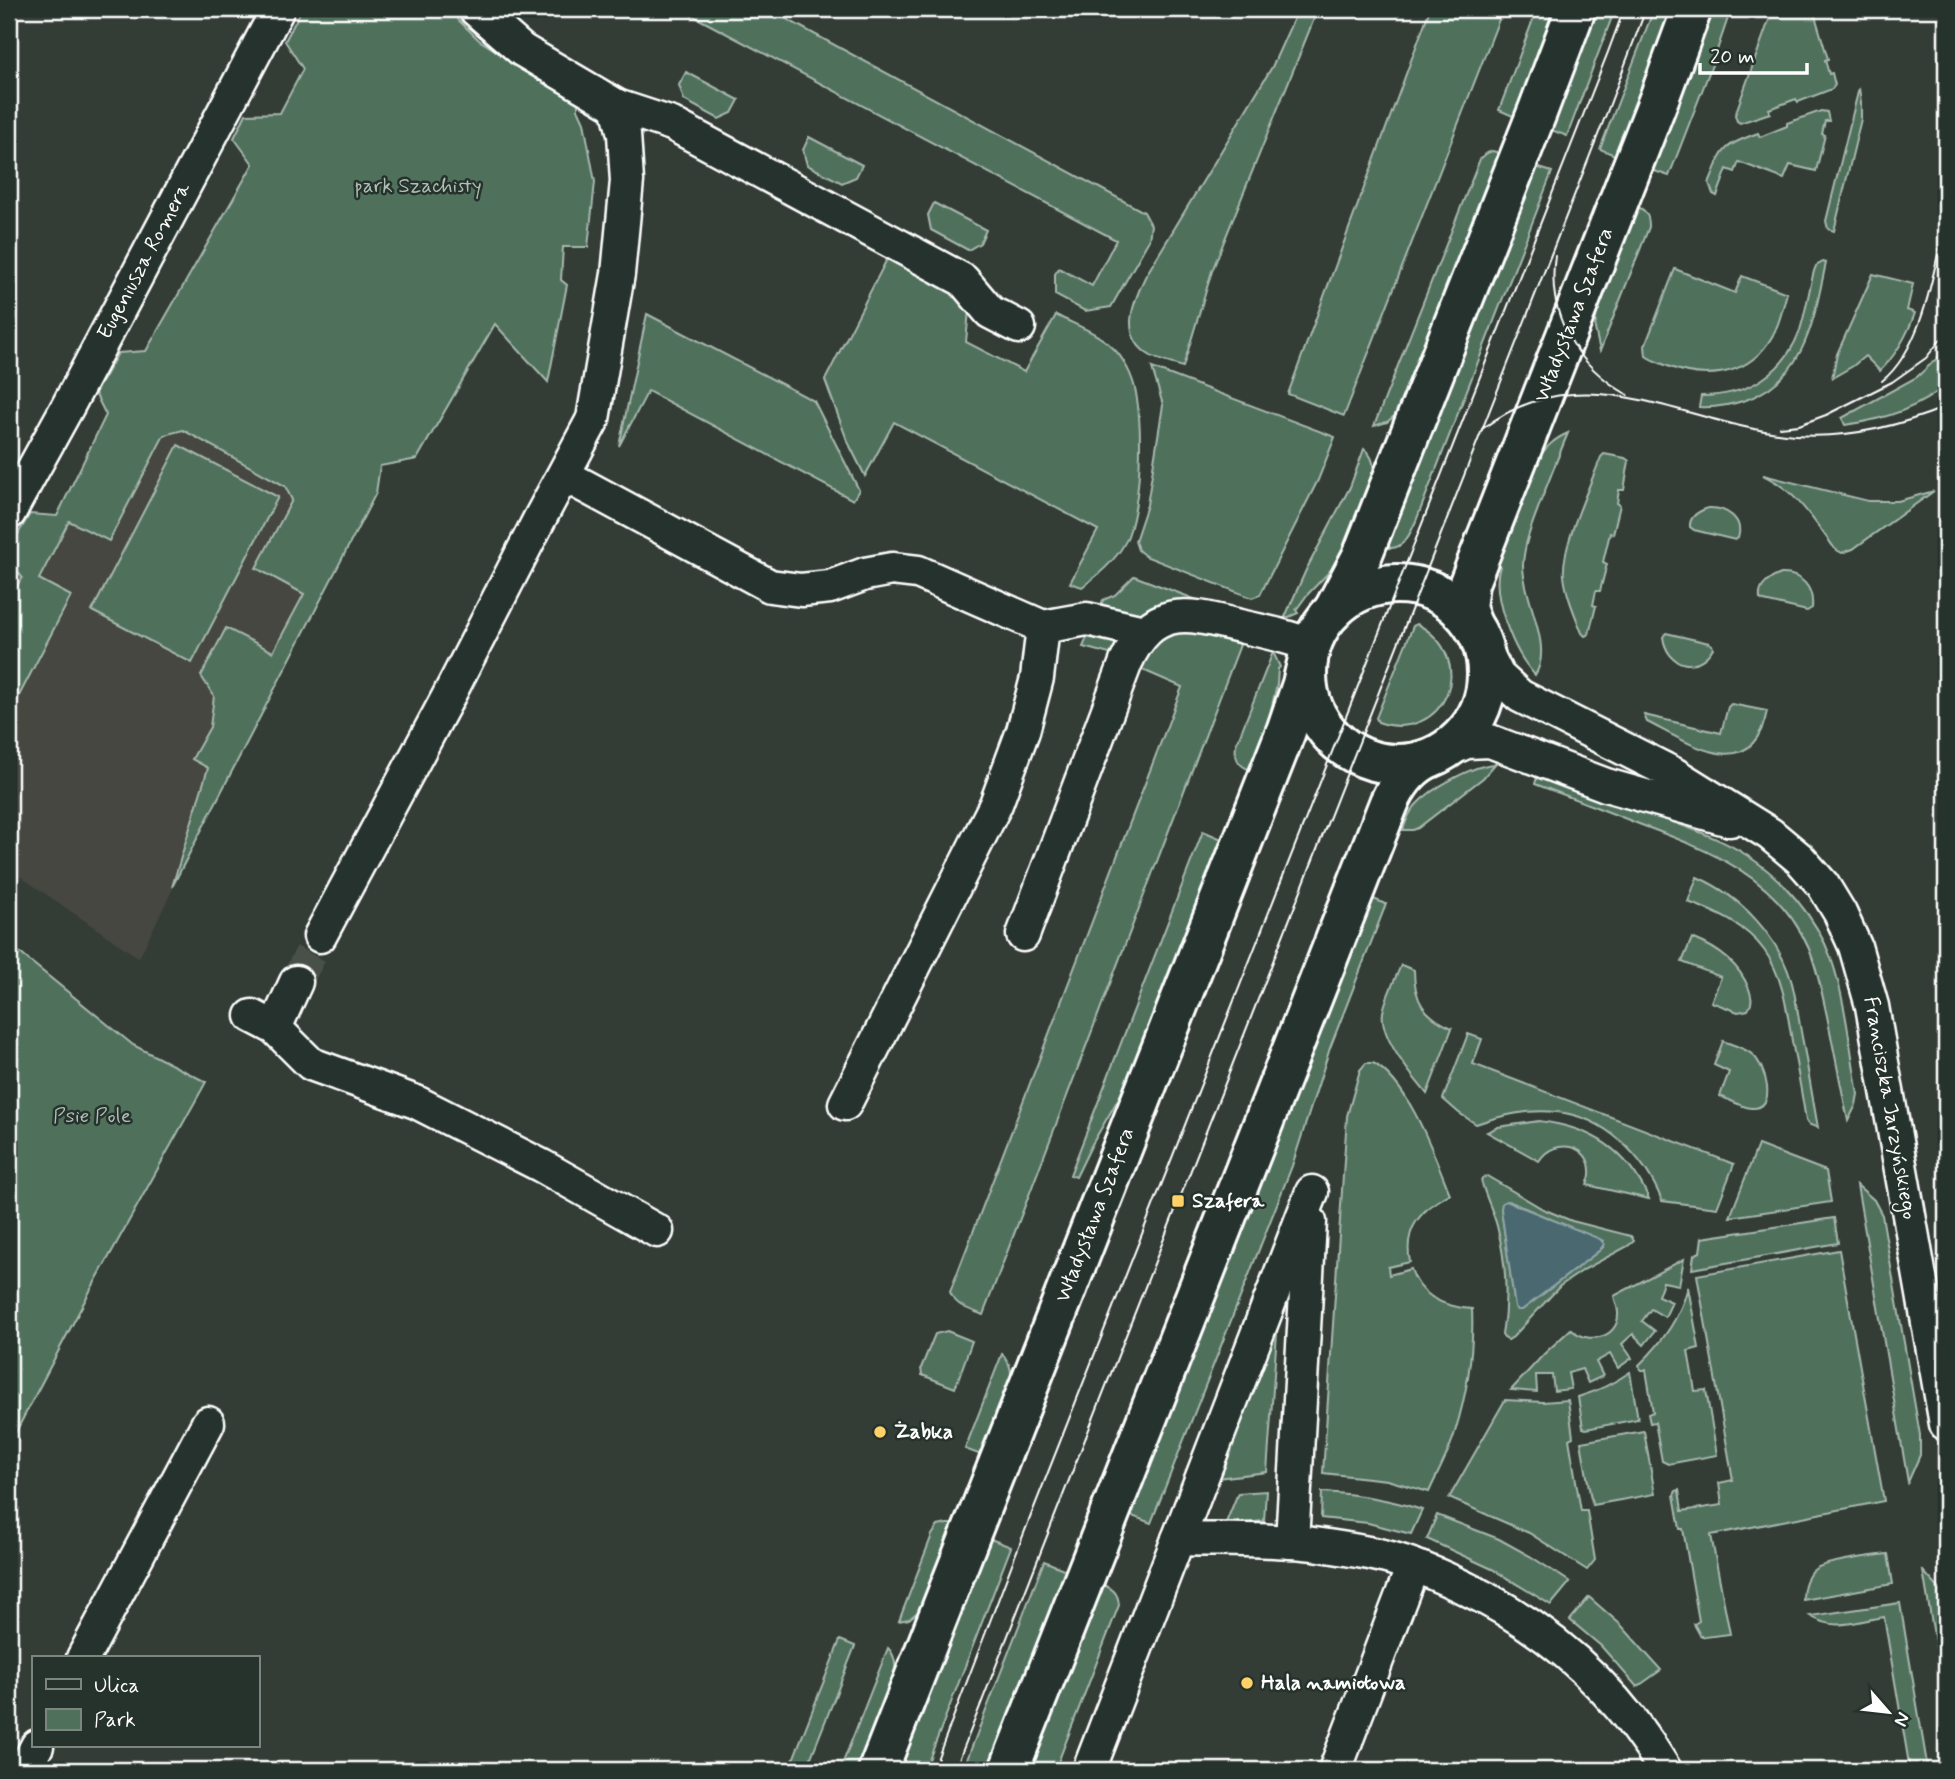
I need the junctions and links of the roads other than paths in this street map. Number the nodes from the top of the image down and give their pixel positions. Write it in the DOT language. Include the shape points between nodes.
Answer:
graph roads {
  1 [pos="278,9"];
  2 [pos="475,9"];
  3 [pos="1576,9"];
  4 [pos="1692,9"];
  5 [pos="617,106"];
  6 [pos="1019,327"];
  7 [pos="564,475"];
  8 [pos="9,513"];
  9 [pos="1333,611"];
  10 [pos="1043,627"];
  11 [pos="1144,632"];
  12 [pos="1477,634"];
  13 [pos="1310,652"];
  14 [pos="1435,756"];
  15 [pos="1759,828"];
  16 [pos="1023,935"];
  17 [pos="320,936"];
  18 [pos="296,982"];
  19 [pos="845,1104"];
  20 [pos="657,1231"];
  21 [pos="208,1423"];
  22 [pos="1946,1424"];
  23 [pos="1178,1539"];
  24 [pos="1292,1542"];
  25 [pos="1413,1566"];
  26 [pos="84,1656"];
  27 [pos="36,1748"];
  28 [pos="24,1770"];
  29 [pos="878,1770"];
  30 [pos="1009,1770"];
  31 [pos="1089,1770"];
  32 [pos="1335,1770"];
  33 [pos="1665,1770"];
  1 -- 8 [label="street, Eugeniusza Romera"];
  2 -- 5 [label="street" via="522,50"];
  3 -- 9 [label="main road" via="1362,556"];
  4 -- 12 [label="main road, Władysława Szafera" via="1469,583 1466,608"];
  5 -- 6 [label="street" via="672,124 962,280 990,312"];
  5 -- 7 [label="street" via="627,170 618,274 593,419"];
  7 -- 10 [label="street" via="770,586 801,590 830,587 892,569 918,572"];
  7 -- 17 [label="street"];
  9 -- 12 [label="main road" via="1360,592 1380,585 1420,587 1461,609"];
  9 -- 13 [label="main road"];
  10 -- 11 [label="street" via="1087,619"];
  10 -- 19 [label="street" via="1037,678 1023,731 996,804"];
  11 -- 13 [label="street" via="1163,620 1194,615 1287,637"];
  11 -- 16 [label="street" via="1126,662"];
  12 -- 14 [label="main road" via="1486,657 1484,700 1462,737"];
  12 -- 15 [label="street, Franciszka Jarzyńskiego" via="1498,676 1520,696 1674,774"];
  13 -- 14 [label="main road" via="1307,681 1311,702 1337,741 1354,754 1382,763 1404,764"];
  13 -- 29 [label="main road, Władysława Szafera" via="1286,731"];
  14 -- 15 [label="street, Franciszka Jarzyńskiego" via="1467,742 1490,741 1624,790"];
  14 -- 30 [label="main road" via="1405,775 1389,803"];
  15 -- 22 [label="street, Franciszka Jarzyńskiego" via="1789,849 1823,885 1862,966"];
  18 -- 20 [label="street" via="263,1022 310,1064 416,1102"];
  21 -- 26 [label="street"];
  23 -- 24 [label="street"];
  23 -- 24 [label="street" via="1312,1192"];
  23 -- 31 [label="street"];
  24 -- 25 [label="street" via="1376,1555"];
  25 -- 32 [label="street"];
  25 -- 33 [label="street" via="1483,1596 1576,1659 1628,1716"];
  27 -- 28 [label="street"];
}
